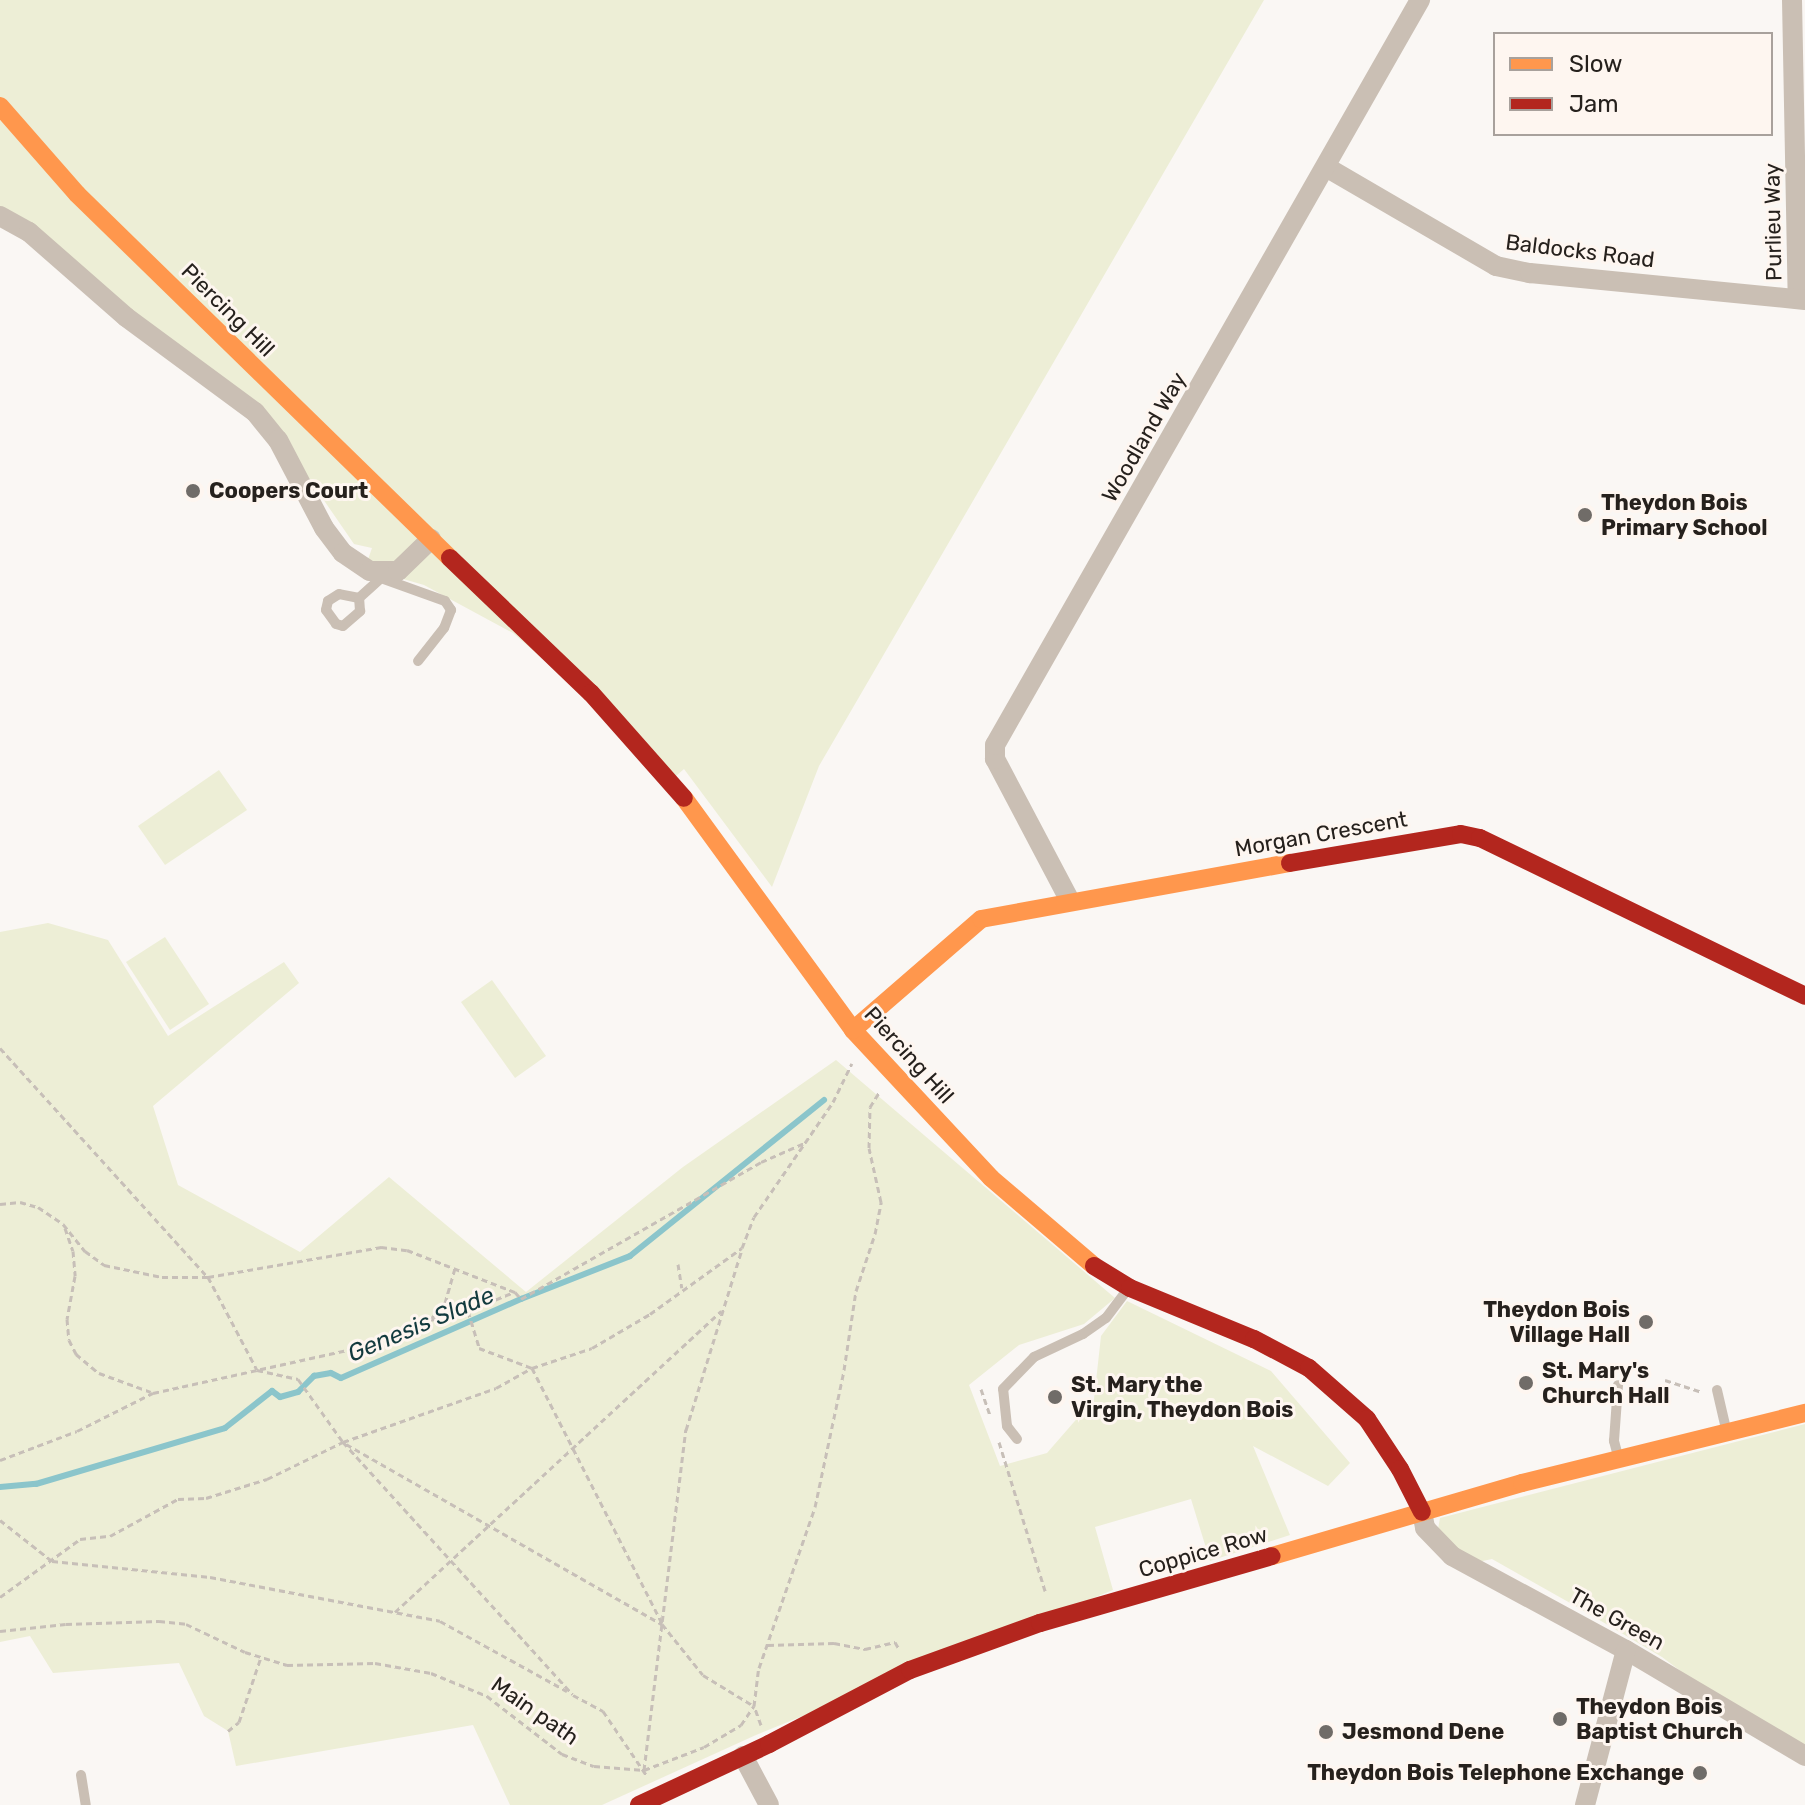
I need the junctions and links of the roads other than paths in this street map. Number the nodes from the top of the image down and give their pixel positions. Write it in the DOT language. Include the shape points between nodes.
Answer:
graph roads {
  1 [pos="1420,0"];
  2 [pos="1792,0"];
  3 [pos="0,106"];
  4 [pos="1326,167"];
  5 [pos="0,216"];
  6 [pos="1802,299"];
  7 [pos="431,539"];
  8 [pos="385,575"];
  9 [pos="359,598"];
  10 [pos="418,661"];
  11 [pos="1070,901"];
  12 [pos="1805,996"];
  13 [pos="853,1030"];
  14 [pos="1130,1288"];
  15 [pos="1618,1385"];
  16 [pos="1717,1390"];
  17 [pos="1805,1413"];
  18 [pos="1727,1431"];
  19 [pos="1017,1439"];
  20 [pos="1618,1458"];
  21 [pos="1422,1512"];
  22 [pos="1626,1650"];
  23 [pos="743,1756"];
  24 [pos="1805,1756"];
  25 [pos="81,1775"];
  26 [pos="86,1805"];
  27 [pos="639,1805"];
  28 [pos="769,1805"];
  29 [pos="1585,1805"];
  1 -- 4 [label="street, Woodland Way"];
  2 -- 6 [label="street, Purlieu Way"];
  3 -- 7 [label="street, Piercing Hill" via="77,194"];
  4 -- 6 [label="street, Baldocks Road" via="1496,266"];
  4 -- 11 [label="street, Woodland Way" via="995,745 995,759"];
  5 -- 8 [label="street" via="29,232 126,317 255,412 278,440 324,528 343,553"];
  7 -- 8 [label="street" via="398,571"];
  7 -- 13 [label="street, Piercing Hill" via="591,693 678,790"];
  8 -- 9 [label="lane"];
  8 -- 10 [label="lane" via="445,601 451,610"];
  11 -- 12 [label="street, Morgan Crescent" via="1461,834 1480,838"];
  11 -- 13 [label="street, Morgan Crescent" via="981,919"];
  13 -- 14 [label="street, Piercing Hill" via="991,1178 1080,1257"];
  14 -- 19 [label="lane" via="1106,1318 1034,1357 1003,1389 1007,1426"];
  14 -- 21 [label="street, Piercing Hill" via="1254,1339 1309,1368 1367,1419"];
  15 -- 20 [label="lane"];
  16 -- 18 [label="lane"];
  17 -- 18 [label="street, Coppice Row"];
  18 -- 20 [label="street, Coppice Row"];
  20 -- 21 [label="street, Coppice Row"];
  21 -- 22 [label="street, The Green" via="1425,1528 1452,1556"];
  21 -- 23 [label="street, Coppice Row" via="1040,1623 910,1670"];
  22 -- 24 [label="street, The Green"];
  22 -- 29 [label="street"];
  23 -- 27 [label="street, Coppice Row"];
  23 -- 28 [label="street"];
  25 -- 26 [label="lane"];
}
